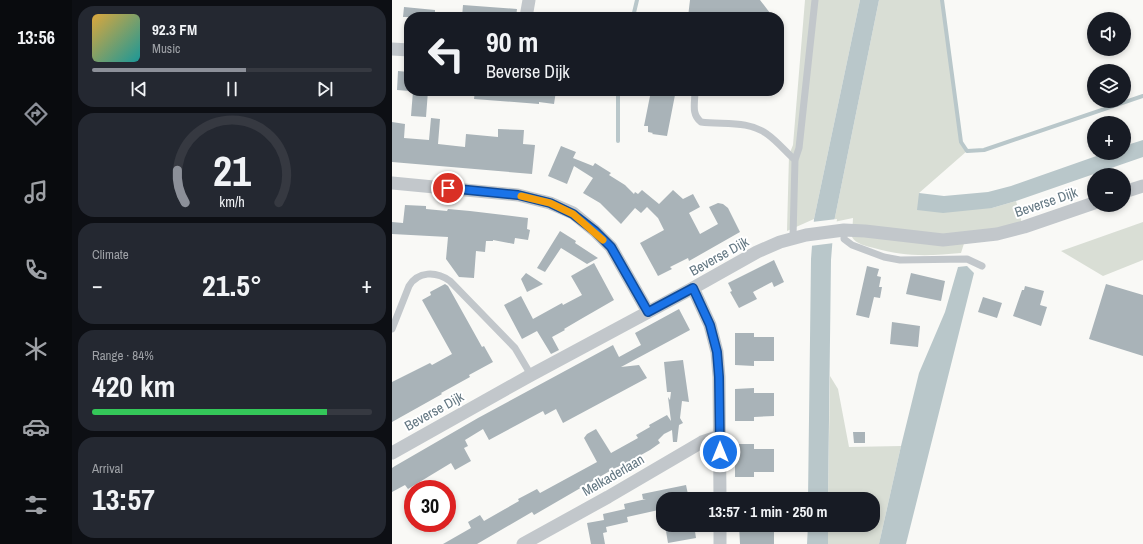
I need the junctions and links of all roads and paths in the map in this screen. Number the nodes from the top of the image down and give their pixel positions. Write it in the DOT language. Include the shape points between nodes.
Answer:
graph roads {
  1 [pos="529,0"];
  2 [pos="815,0"];
  3 [pos="527,12"];
  4 [pos="392,49"];
  5 [pos="404,50"];
  6 [pos="695,96"];
  7 [pos="794,160"];
  8 [pos="392,183"];
  9 [pos="1143,186"];
  10 [pos="1131,190"];
  11 [pos="1087,205"];
  12 [pos="844,230"];
  13 [pos="800,236"];
  14 [pos="982,266"];
  15 [pos="693,288"];
  16 [pos="648,312"];
  17 [pos="392,329"];
  18 [pos="531,375"];
  19 [pos="720,436"];
  20 [pos="392,453"];
  21 [pos="720,492"];
  22 [pos="720,532"];
  23 [pos="523,544"];
  24 [pos="720,544"];
  1 -- 3 [label="street"];
  2 -- 7 [label="lane" via="798,148"];
  4 -- 5 [label="street"];
  6 -- 7 [label="lane" via="694,114 701,122 741,124 756,128 767,134"];
  7 -- 13 [label="lane"];
  8 -- 16 [label="street" via="518,195 550,203 573,214 611,247"];
  9 -- 10 [label="street"];
  11 -- 12 [label="street, Beverse Dijk" via="997,234 943,240"];
  12 -- 13 [label="street, Beverse Dijk"];
  12 -- 14 [label="lane" via="844,239 852,245 884,257 900,260 967,259"];
  13 -- 15 [label="street, Beverse Dijk" via="757,252"];
  15 -- 16 [label="street, Beverse Dijk"];
  15 -- 19 [label="street" via="710,325 717,352"];
  16 -- 18 [label="street, Beverse Dijk"];
  17 -- 18 [label="lane" via="412,281 419,276 432,273 442,275 450,280 515,348"];
  18 -- 20 [label="street, Beverse Dijk"];
  19 -- 21 [label="street"];
  19 -- 23 [label="street, Melkaderlaan" via="702,442"];
  22 -- 24 [label="street"];
}
